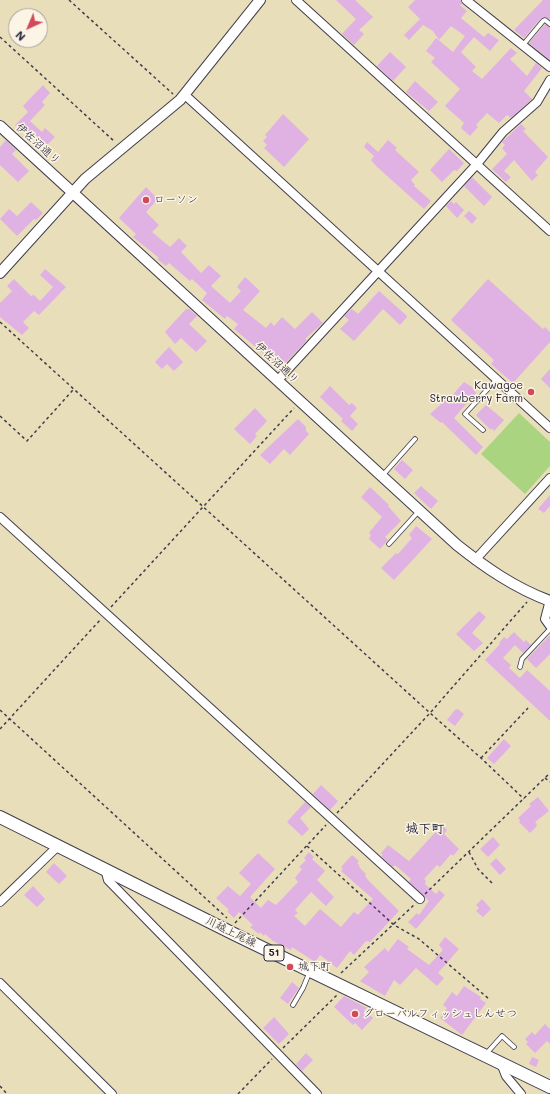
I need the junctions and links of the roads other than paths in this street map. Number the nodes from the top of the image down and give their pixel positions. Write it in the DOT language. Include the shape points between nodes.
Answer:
graph roads {
  1 [pos="260,0"];
  2 [pos="296,0"];
  3 [pos="466,0"];
  4 [pos="550,24"];
  5 [pos="522,46"];
  6 [pos="550,67"];
  7 [pos="550,80"];
  8 [pos="183,98"];
  9 [pos="0,126"];
  10 [pos="477,164"];
  11 [pos="73,192"];
  12 [pos="550,231"];
  13 [pos="379,271"];
  14 [pos="0,273"];
  15 [pos="278,380"];
  16 [pos="496,380"];
  17 [pos="550,428"];
  18 [pos="483,430"];
  19 [pos="415,439"];
  20 [pos="382,476"];
  21 [pos="550,478"];
  22 [pos="419,510"];
  23 [pos="0,517"];
  24 [pos="389,544"];
  25 [pos="475,560"];
  26 [pos="550,600"];
  27 [pos="550,626"];
  28 [pos="550,629"];
  29 [pos="520,667"];
  30 [pos="0,817"];
  31 [pos="58,846"];
  32 [pos="105,869"];
  33 [pos="420,899"];
  34 [pos="0,902"];
  35 [pos="310,971"];
  36 [pos="0,983"];
  37 [pos="293,1005"];
  38 [pos="514,1047"];
  39 [pos="484,1055"];
  40 [pos="501,1063"];
  41 [pos="550,1087"];
  42 [pos="112,1094"];
  43 [pos="317,1094"];
  44 [pos="521,1094"];
  1 -- 8 [label="street"];
  2 -- 10 [label="street"];
  3 -- 5 [label="street"];
  4 -- 5 [label="lane" via="542,21"];
  5 -- 6 [label="street"];
  7 -- 10 [label="street" via="537,102 503,132"];
  8 -- 11 [label="street" via="85,179"];
  8 -- 13 [label="street"];
  9 -- 11 [label="street, 伊佐沼通り"];
  10 -- 12 [label="street"];
  10 -- 13 [label="street"];
  11 -- 14 [label="street"];
  11 -- 15 [label="street, 伊佐沼通り"];
  13 -- 15 [label="street"];
  13 -- 16 [label="street"];
  15 -- 20 [label="street, 伊佐沼通り"];
  16 -- 17 [label="street"];
  16 -- 18 [label="lane" via="465,414"];
  19 -- 20 [label="lane"];
  20 -- 22 [label="street, 伊佐沼通り"];
  21 -- 25 [label="street"];
  22 -- 24 [label="lane"];
  22 -- 25 [label="street, 伊佐沼通り"];
  23 -- 33 [label="street"];
  25 -- 26 [label="street, 伊佐沼通り" via="495,574"];
  26 -- 27 [label="street" via="546,619"];
  28 -- 29 [label="lane" via="522,659"];
  30 -- 31 [label="main road, 川越上尾線 / 51"];
  31 -- 32 [label="main road, 川越上尾線 / 51"];
  31 -- 34 [label="street"];
  32 -- 35 [label="main road, 川越上尾線 / 51"];
  32 -- 43 [label="street" via="108,880"];
  35 -- 37 [label="lane" via="304,988"];
  35 -- 39 [label="main road, 川越上尾線 / 51"];
  36 -- 42 [label="street"];
  38 -- 39 [label="lane" via="502,1036"];
  39 -- 40 [label="main road, 川越上尾線 / 51"];
  40 -- 41 [label="main road, 川越上尾線 / 51"];
  40 -- 44 [label="street" via="506,1076"];
}
